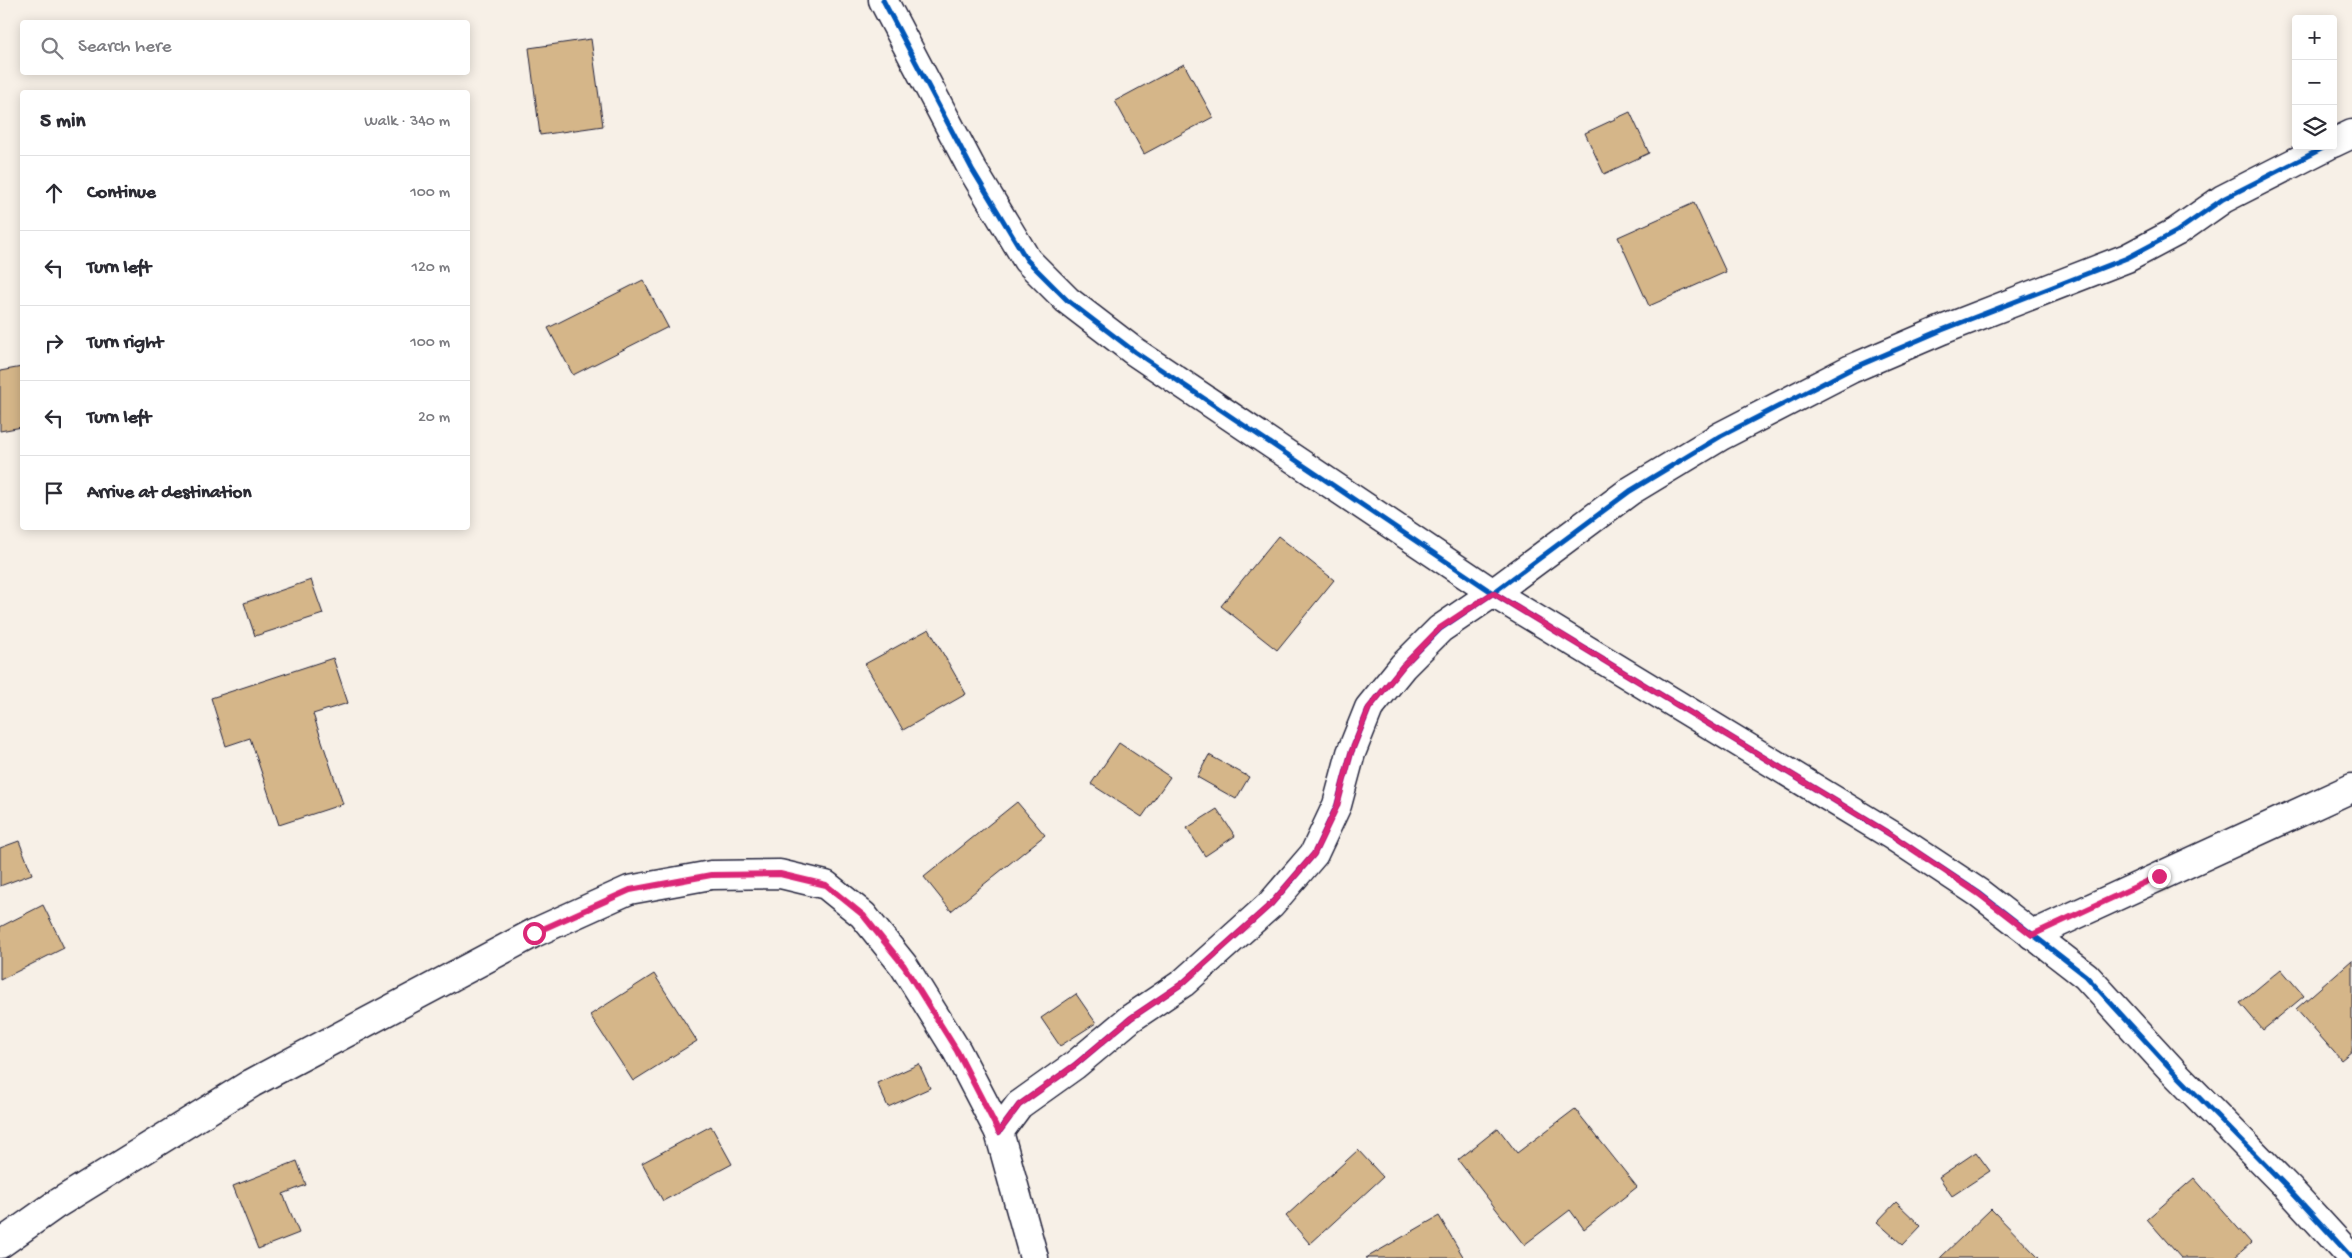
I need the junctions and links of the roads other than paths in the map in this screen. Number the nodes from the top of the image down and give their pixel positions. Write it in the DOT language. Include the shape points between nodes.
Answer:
graph roads {
  1 [pos="883,0"];
  2 [pos="2352,134"];
  3 [pos="2337,141"];
  4 [pos="2319,150"];
  5 [pos="1493,593"];
  6 [pos="2352,788"];
  7 [pos="2032,935"];
  8 [pos="999,1132"];
  9 [pos="0,1244"];
  10 [pos="1034,1258"];
  11 [pos="2352,1258"];
  1 -- 5 [label="street" via="972,169 1027,260 1066,300 1135,352"];
  2 -- 3 [label="street"];
  4 -- 5 [label="street" via="2223,198 2176,232 2127,258 1851,369 1721,436 1630,492"];
  5 -- 7 [label="street" via="1893,836 1979,894"];
  5 -- 8 [label="street" via="1440,628 1369,708 1351,753 1337,806 1318,846 1271,904 1183,983 1131,1018 1075,1065 1019,1105"];
  6 -- 7 [label="street"];
  7 -- 11 [label="street" via="2086,976"];
  8 -- 9 [label="street" via="957,1051 904,966 863,915 826,885 780,874 711,875 630,890 534,933 252,1083 55,1205"];
  8 -- 10 [label="street"];
}
